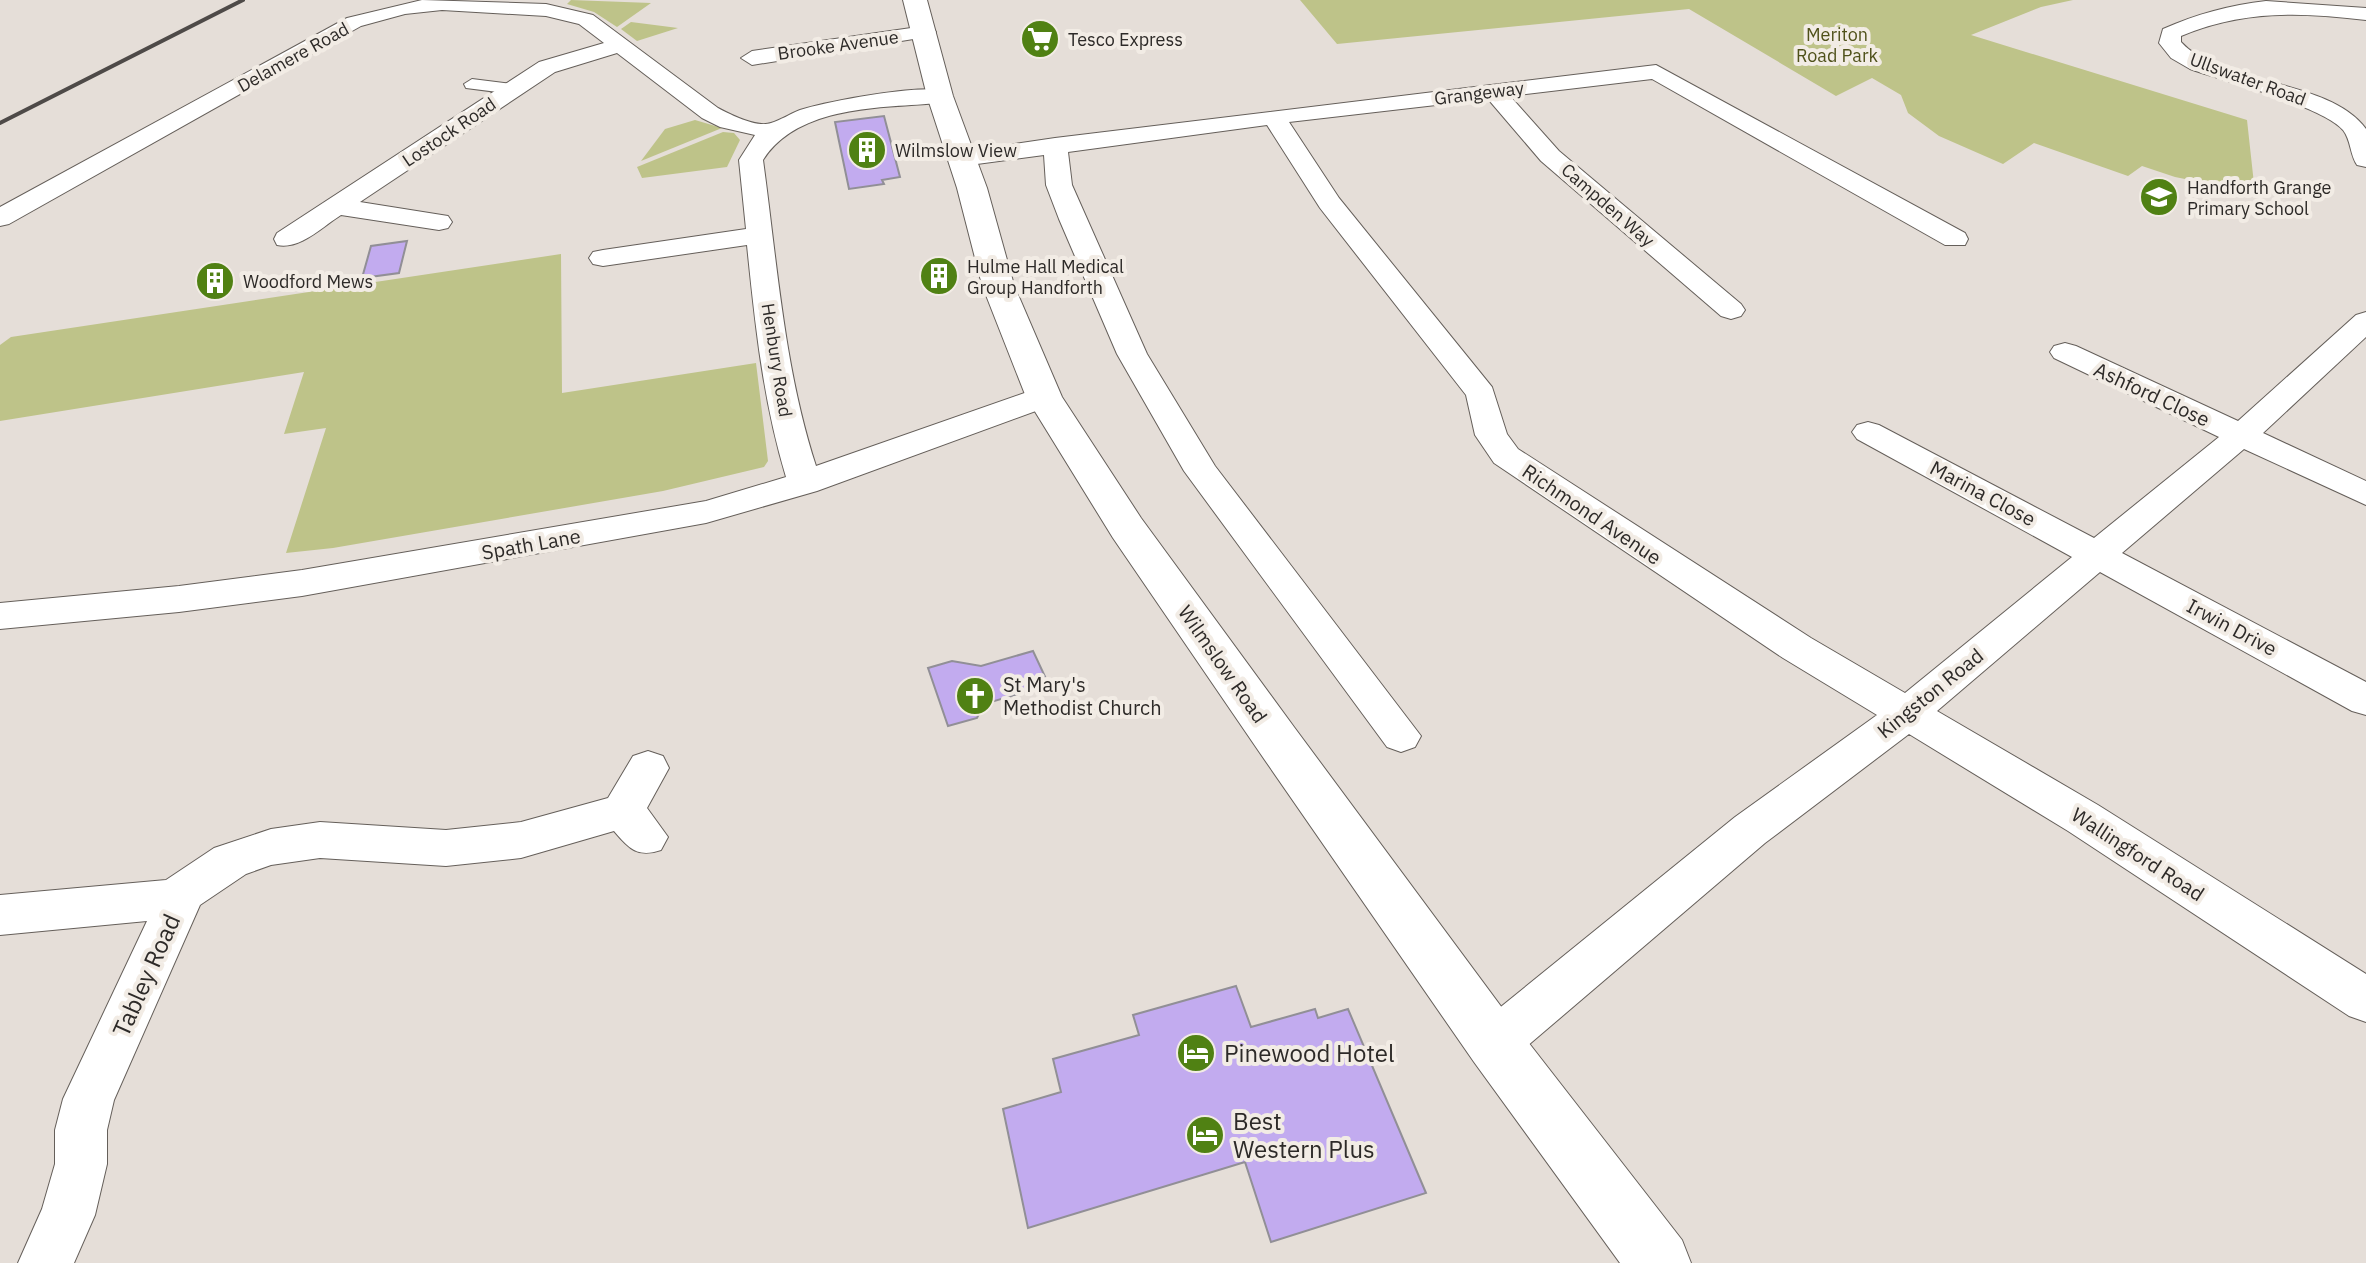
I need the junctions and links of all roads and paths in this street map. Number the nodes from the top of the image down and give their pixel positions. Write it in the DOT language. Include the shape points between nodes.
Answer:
graph roads {
  1 [pos="915,0"];
  2 [pos="402,4"];
  3 [pos="554,5"];
  4 [pos="2366,14"];
  5 [pos="925,32"];
  6 [pos="620,45"];
  7 [pos="752,58"];
  8 [pos="472,84"];
  9 [pos="513,89"];
  10 [pos="1494,92"];
  11 [pos="940,96"];
  12 [pos="1274,117"];
  13 [pos="771,132"];
  14 [pos="1055,145"];
  15 [pos="962,159"];
  16 [pos="2366,160"];
  17 [pos="338,207"];
  18 [pos="0,218"];
  19 [pos="439,222"];
  20 [pos="760,235"];
  21 [pos="287,239"];
  22 [pos="1955,239"];
  23 [pos="603,258"];
  24 [pos="1731,310"];
  25 [pos="2362,329"];
  26 [pos="2062,352"];
  27 [pos="1044,397"];
  28 [pos="1868,432"];
  29 [pos="2240,436"];
  30 [pos="805,483"];
  31 [pos="2366,494"];
  32 [pos="2098,554"];
  33 [pos="0,616"];
  34 [pos="2366,700"];
  35 [pos="1908,713"];
  36 [pos="1401,736"];
  37 [pos="648,768"];
  38 [pos="179,899"];
  39 [pos="0,915"];
  40 [pos="2366,1000"];
  41 [pos="1494,1043"];
  42 [pos="46,1263"];
  43 [pos="1659,1263"];
  1 -- 5 [label="main road, Wilmslow Road"];
  2 -- 3 [label="street, Delamere Road"];
  2 -- 18 [label="street, Delamere Road" via="354,22"];
  3 -- 6 [label="street, Delamere Road" via="586,19"];
  4 -- 16 [label="street, Ullswater Road" via="2260,5 2170,33 2170,43 2179,53 2198,64 2348,120 2359,133"];
  5 -- 7 [label="street, Brooke Avenue"];
  5 -- 11 [label="main road, Wilmslow Road"];
  6 -- 9 [label="street, Lostock Road" via="547,67"];
  6 -- 13 [label="street, Delamere Road" via="720,119"];
  8 -- 9 [label="street"];
  9 -- 17 [label="street, Lostock Road"];
  10 -- 12 [label="street, Grangeway"];
  10 -- 22 [label="street, Grangeway" via="1656,72"];
  10 -- 24 [label="street, Campden Way" via="1571,175"];
  11 -- 13 [label="street" via="847,106"];
  11 -- 15 [label="main road, Wilmslow Road"];
  12 -- 14 [label="street, Grangeway"];
  12 -- 35 [label="street, Richmond Avenue" via="1329,202 1481,394 1491,435 1506,456 1797,648"];
  13 -- 20 [label="street, Henbury Road" via="751,160"];
  14 -- 15 [label="street, Grangeway"];
  14 -- 36 [label="street" via="1059,185 1132,354 1201,471"];
  15 -- 27 [label="main road, Wilmslow Road" via="998,285"];
  17 -- 19 [label="street"];
  17 -- 21 [label="street, Lostock Road"];
  20 -- 23 [label="street"];
  20 -- 30 [label="street, Henbury Road" via="774,357"];
  25 -- 29 [label="street, Kingston Road"];
  26 -- 29 [label="street, Ashford Close"];
  27 -- 30 [label="street, Spath Lane"];
  27 -- 41 [label="main road, Wilmslow Road" via="1127,528"];
  28 -- 32 [label="street, Marina Close"];
  29 -- 31 [label="street, Ashford Close"];
  29 -- 32 [label="street, Kingston Road"];
  30 -- 33 [label="street, Spath Lane" via="706,512 302,583"];
  32 -- 34 [label="street, Irwin Drive"];
  32 -- 35 [label="street, Kingston Road"];
  35 -- 40 [label="street, Wallingford Road"];
  35 -- 41 [label="street, Kingston Road" via="1750,830"];
  37 -- 38 [label="street, Tabley Road" via="634,824 446,848 320,840 271,847 230,861"];
  38 -- 39 [label="street"];
  38 -- 42 [label="street, Tabley Road" via="89,1099 68,1215"];
  41 -- 43 [label="main road, Wilmslow Road"];
}
